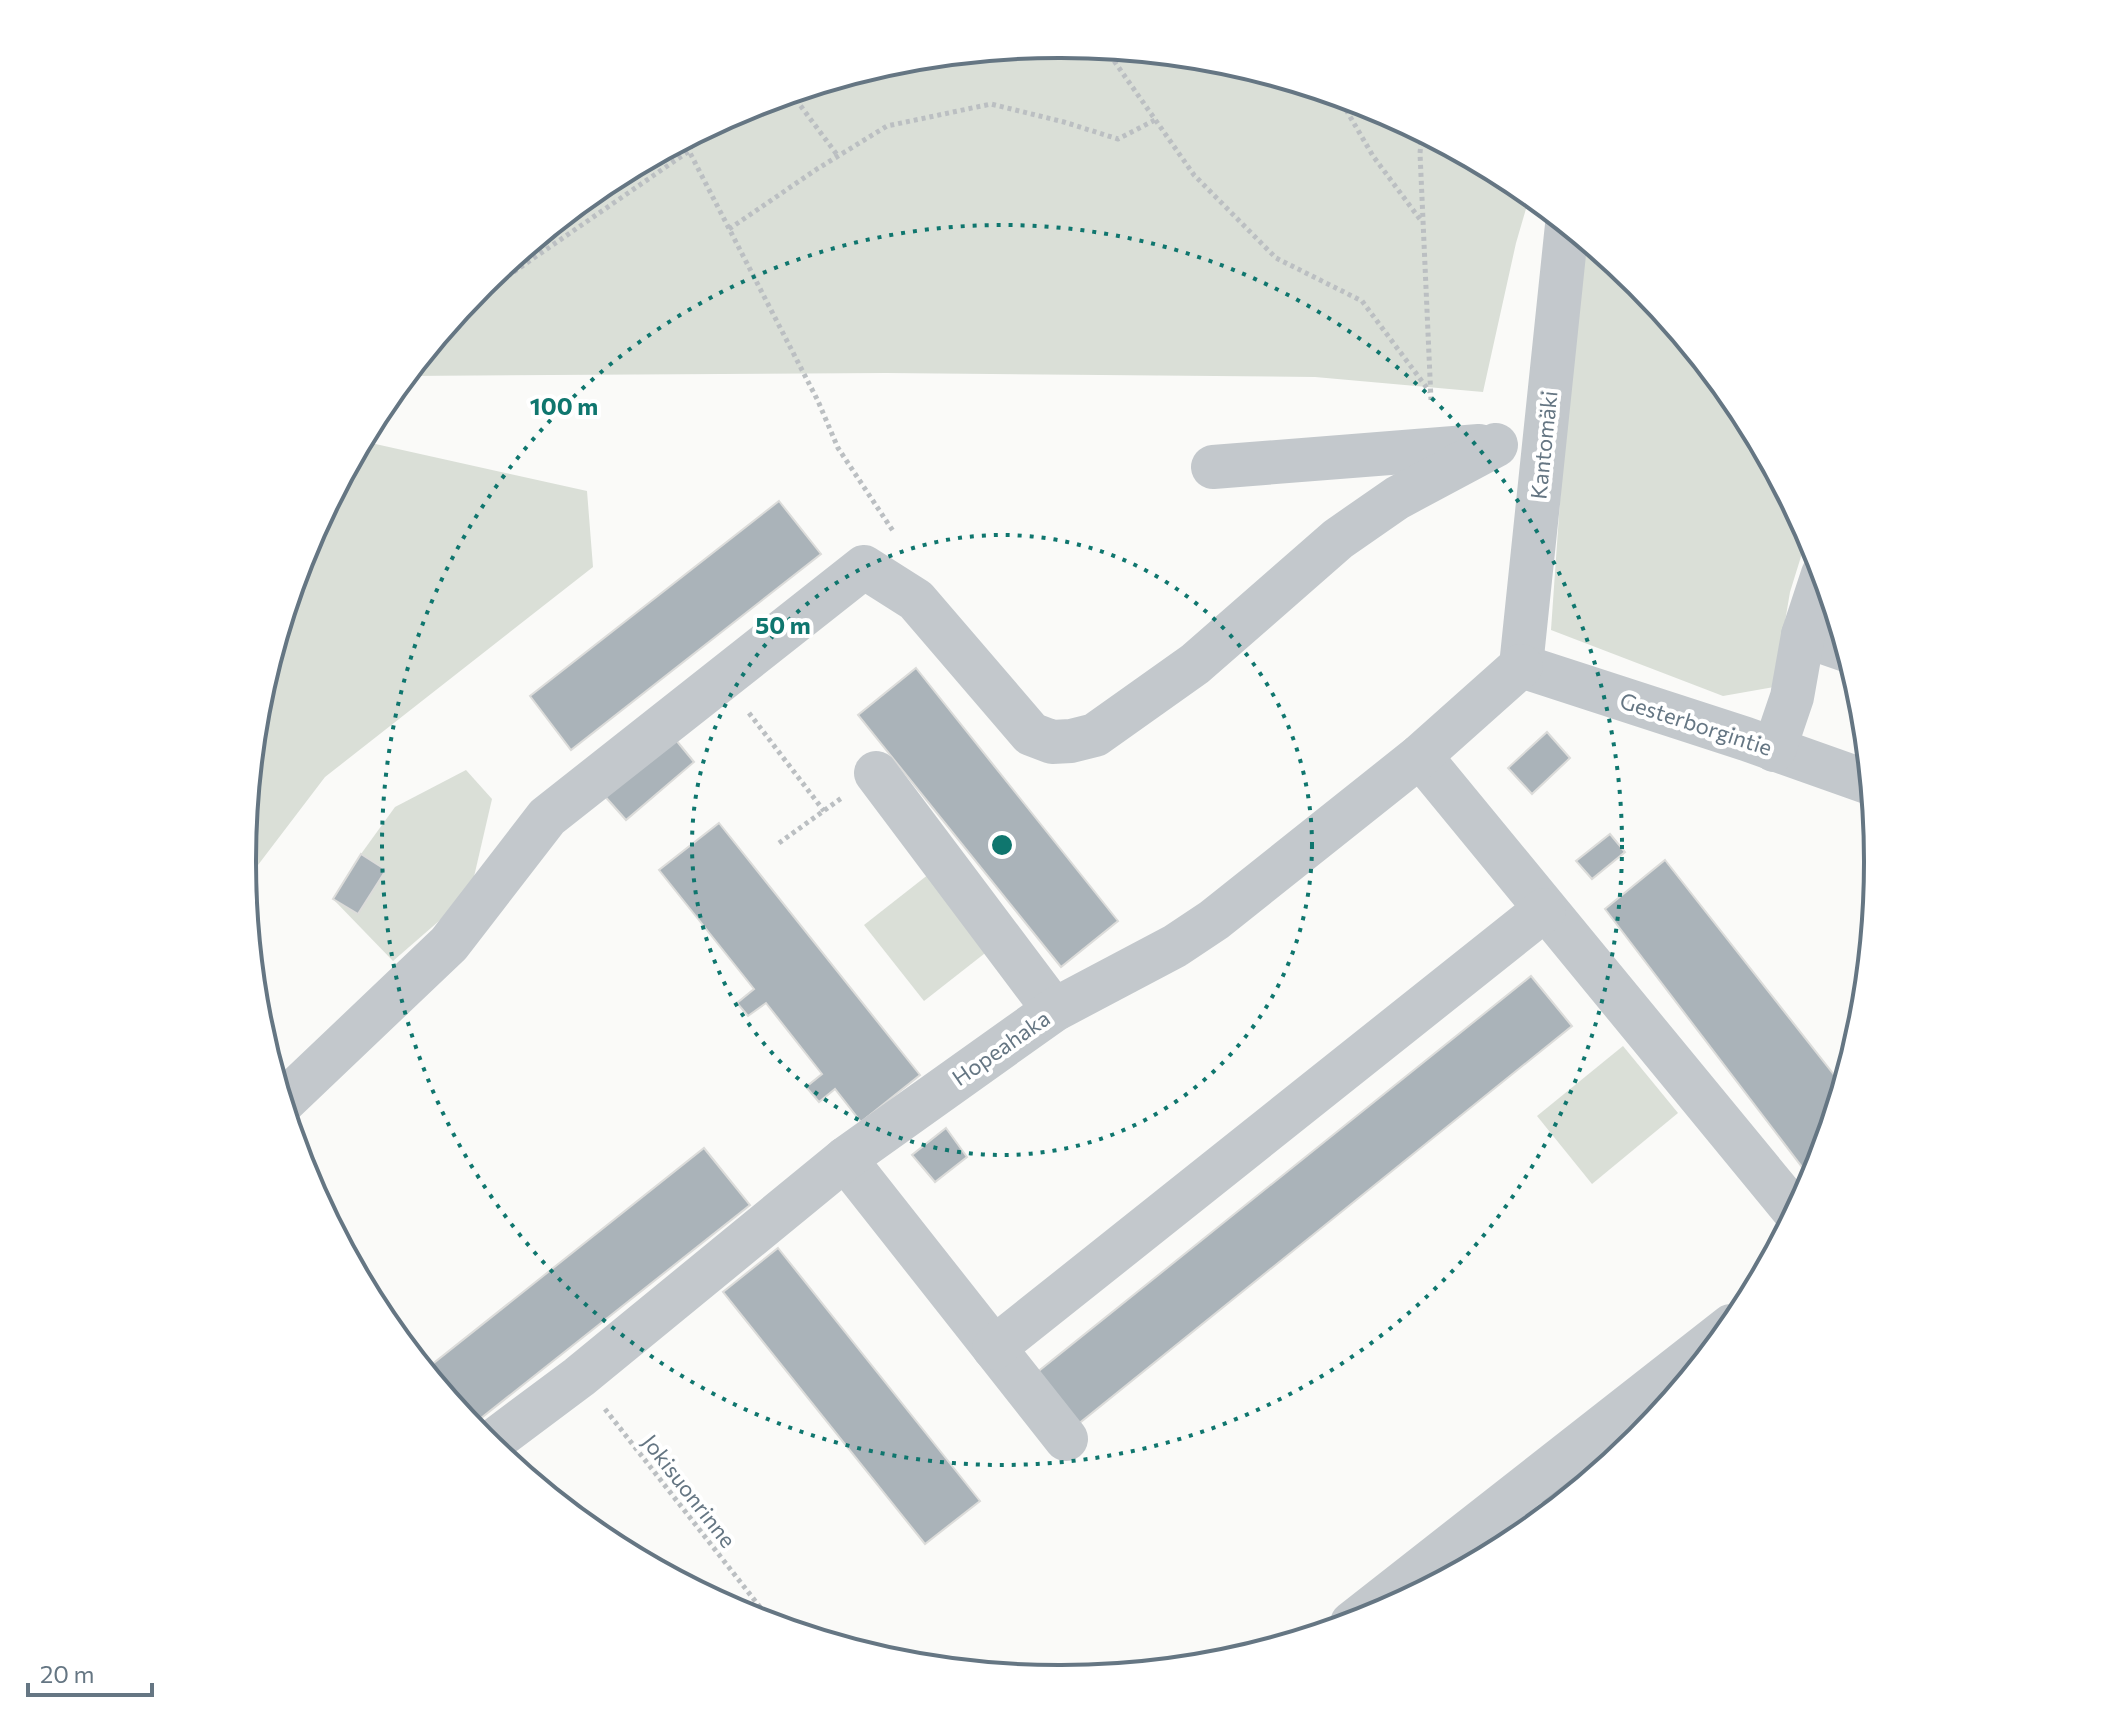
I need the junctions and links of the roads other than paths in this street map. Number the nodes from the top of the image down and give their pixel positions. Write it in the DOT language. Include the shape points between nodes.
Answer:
graph roads {
  1 [pos="1566,237"];
  2 [pos="1545,440"];
  3 [pos="1496,445"];
  4 [pos="1213,467"];
  5 [pos="1817,593"];
  6 [pos="1803,635"];
  7 [pos="1834,646"];
  8 [pos="1521,666"];
  9 [pos="1774,750"];
  10 [pos="1420,756"];
  11 [pos="876,773"];
  12 [pos="1859,779"];
  13 [pos="1544,910"];
  14 [pos="1054,1010"];
  15 [pos="291,1094"];
  16 [pos="845,1159"];
  17 [pos="1787,1203"];
  18 [pos="994,1348"];
  19 [pos="1681,1370"];
  20 [pos="499,1437"];
  21 [pos="1066,1439"];
  22 [pos="1510,1522"];
  23 [pos="1422,1578"];
  1 -- 2 [label="street, Kantomäki"];
  2 -- 3 [label="street"];
  2 -- 8 [label="street, Kantomäki"];
  3 -- 4 [label="street"];
  3 -- 15 [label="street" via="1397,498 1338,539 1195,664 1095,735 1071,741 1052,742 1031,734 916,600 864,567 547,817 449,944"];
  5 -- 6 [label="street"];
  6 -- 7 [label="street"];
  6 -- 9 [label="street" via="1792,697"];
  8 -- 9 [label="street, Gesterborgintie"];
  8 -- 10 [label="street, Hopeahaka"];
  9 -- 12 [label="street, Gesterborgintie"];
  10 -- 13 [label="street"];
  10 -- 14 [label="street, Hopeahaka" via="1214,920"];
  11 -- 14 [label="street"];
  13 -- 17 [label="street"];
  13 -- 18 [label="street"];
  14 -- 16 [label="street, Hopeahaka"];
  16 -- 18 [label="street"];
  16 -- 20 [label="street, Hopeahaka"];
  18 -- 21 [label="street"];
  19 -- 22 [label="street"];
  22 -- 23 [label="street"];
}
